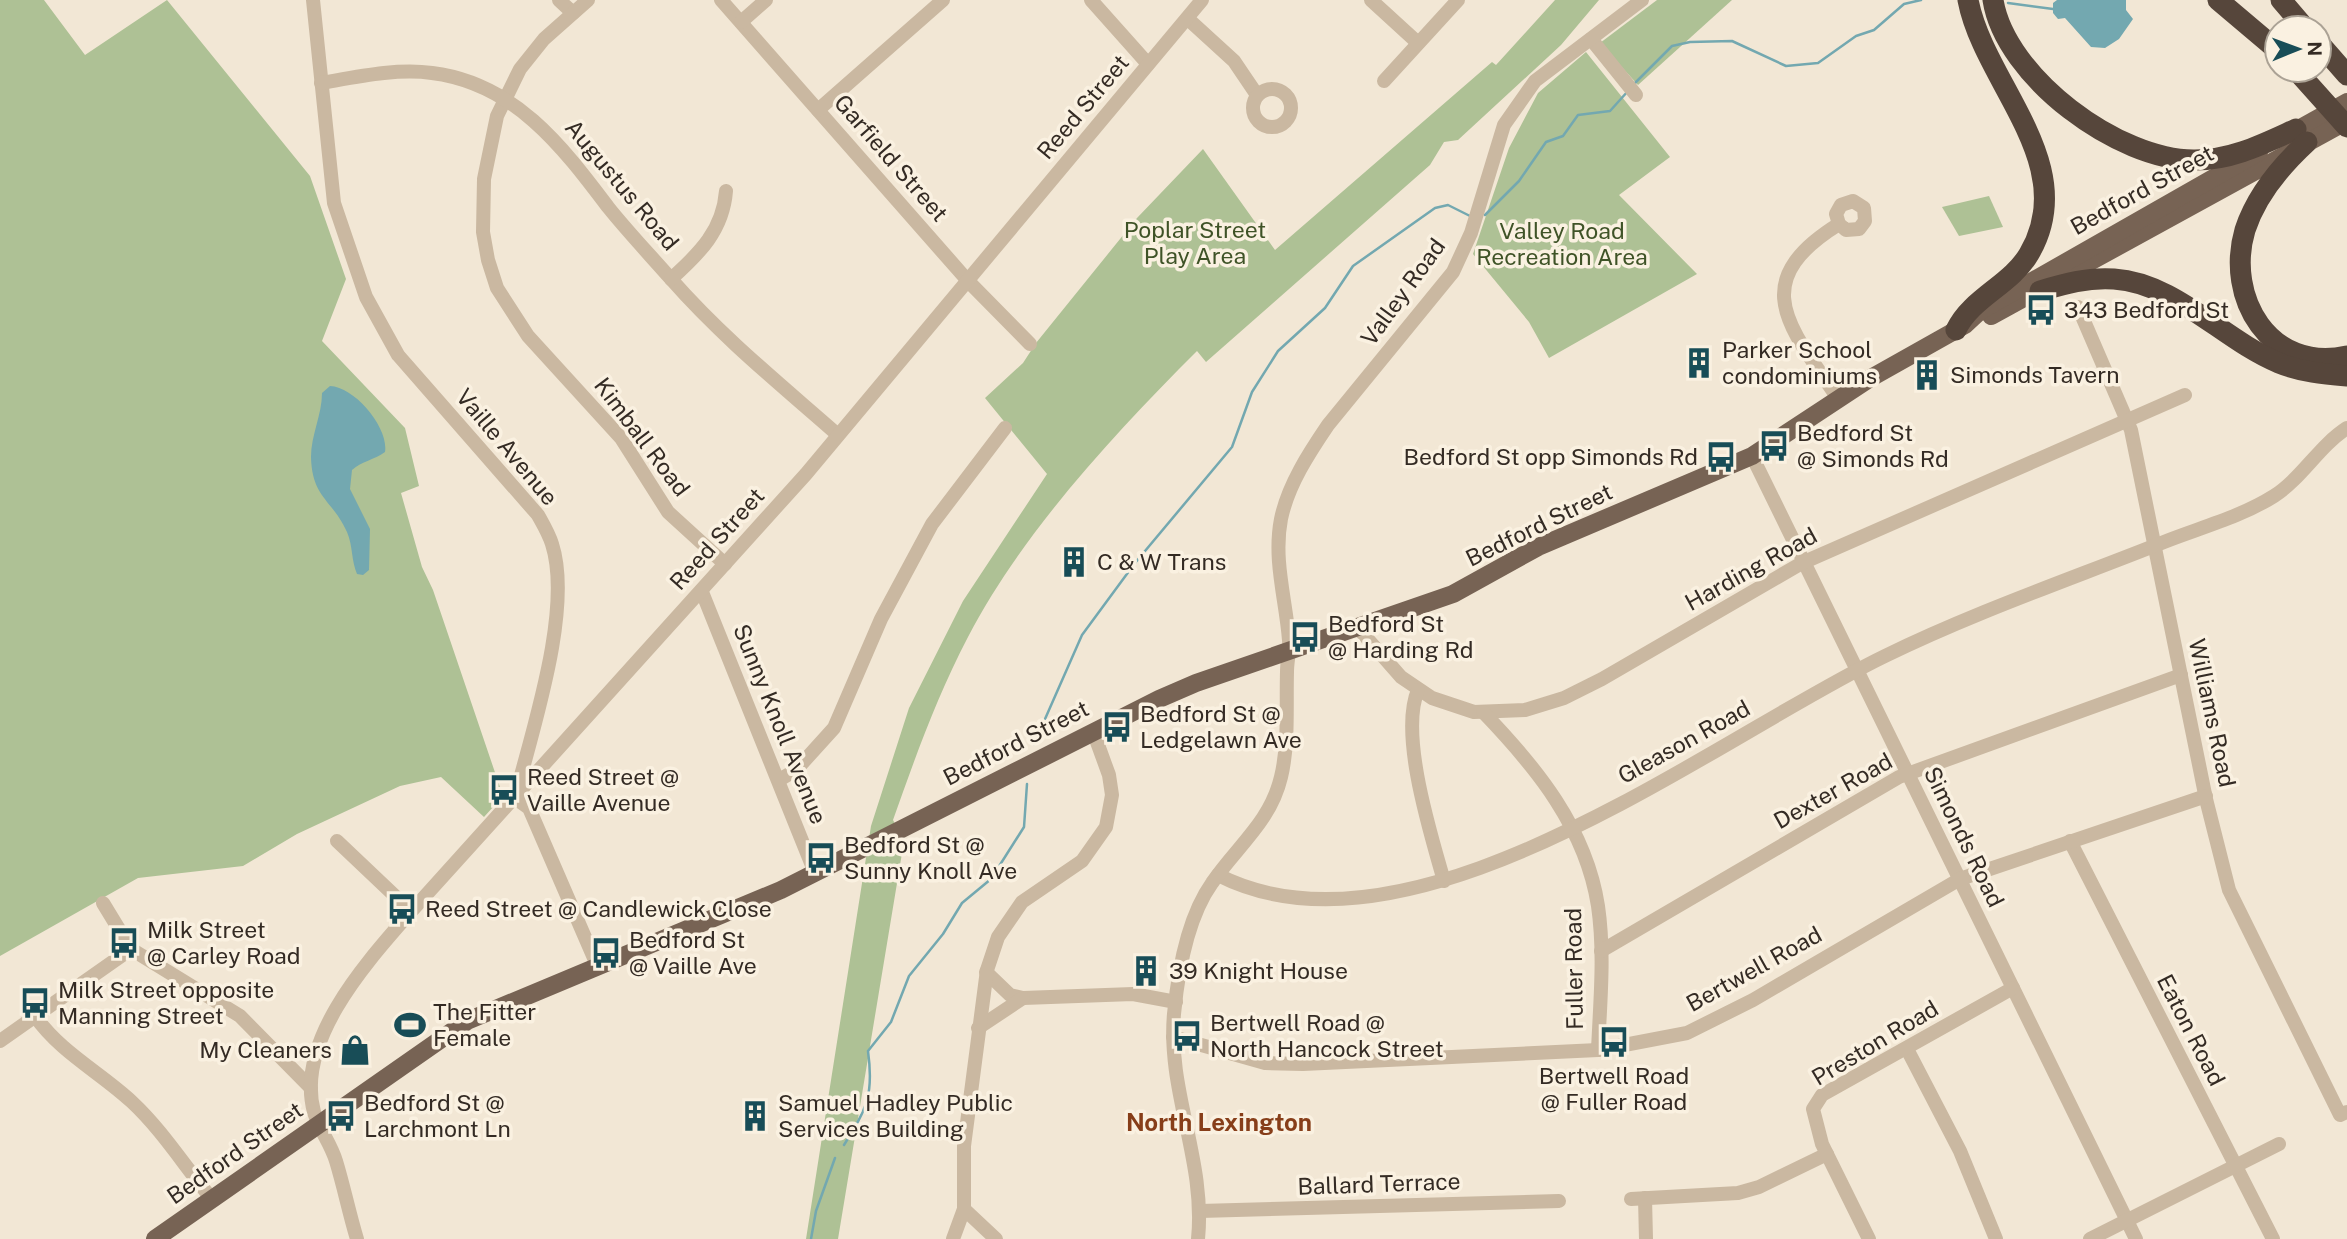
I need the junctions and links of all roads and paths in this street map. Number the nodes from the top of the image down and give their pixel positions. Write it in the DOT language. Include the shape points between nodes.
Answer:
graph roads {
  1 [pos="313,0"];
  2 [pos="559,0"];
  3 [pos="588,0"];
  4 [pos="721,0"];
  5 [pos="766,0"];
  6 [pos="943,0"];
  7 [pos="1091,0"];
  8 [pos="1202,0"];
  9 [pos="1371,0"];
  10 [pos="1458,0"];
  11 [pos="1643,0"];
  12 [pos="1968,0"];
  13 [pos="1993,0"];
  14 [pos="2218,0"];
  15 [pos="2233,0"];
  16 [pos="573,13"];
  17 [pos="1188,19"];
  18 [pos="741,22"];
  19 [pos="2263,33"];
  20 [pos="2263,37"];
  21 [pos="1591,39"];
  22 [pos="1418,43"];
  23 [pos="2333,59"];
  24 [pos="1149,64"];
  25 [pos="2347,75"];
  26 [pos="1384,81"];
  27 [pos="321,83"];
  28 [pos="2309,84"];
  29 [pos="1631,89"];
  30 [pos="1256,95"];
  31 [pos="505,99"];
  32 [pos="2347,102"];
  33 [pos="818,110"];
  34 [pos="2347,121"];
  35 [pos="2347,127"];
  36 [pos="2301,136"];
  37 [pos="726,191"];
  38 [pos="1839,224"];
  39 [pos="671,279"];
  40 [pos="968,281"];
  41 [pos="2040,291"];
  42 [pos="2078,307"];
  43 [pos="1961,328"];
  44 [pos="1030,344"];
  45 [pos="2347,356"];
  46 [pos="2347,376"];
  47 [pos="2185,395"];
  48 [pos="1839,400"];
  49 [pos="2128,420"];
  50 [pos="1005,428"];
  51 [pos="2347,428"];
  52 [pos="838,435"];
  53 [pos="1752,456"];
  54 [pos="2155,545"];
  55 [pos="1802,563"];
  56 [pos="725,564"];
  57 [pos="702,592"];
  58 [pos="1358,628"];
  59 [pos="1289,651"];
  60 [pos="1858,670"];
  61 [pos="2181,675"];
  62 [pos="1418,690"];
  63 [pos="1483,712"];
  64 [pos="1093,731"];
  65 [pos="528,749"];
  66 [pos="550,760"];
  67 [pos="1909,774"];
  68 [pos="779,780"];
  69 [pos="2206,796"];
  70 [pos="515,798"];
  71 [pos="1571,828"];
  72 [pos="337,841"];
  73 [pos="2070,841"];
  74 [pos="815,873"];
  75 [pos="1218,875"];
  76 [pos="1960,879"];
  77 [pos="1444,881"];
  78 [pos="103,903"];
  79 [pos="408,915"];
  80 [pos="131,949"];
  81 [pos="1601,951"];
  82 [pos="597,965"];
  83 [pos="986,972"];
  84 [pos="2013,988"];
  85 [pos="1023,998"];
  86 [pos="1176,1002"];
  87 [pos="35,1016"];
  88 [pos="978,1027"];
  89 [pos="1173,1037"];
  90 [pos="0,1041"];
  91 [pos="1907,1049"];
  92 [pos="1598,1050"];
  93 [pos="312,1088"];
  94 [pos="2343,1113"];
  95 [pos="319,1124"];
  96 [pos="2279,1144"];
  97 [pos="1827,1154"];
  98 [pos="2235,1168"];
  99 [pos="212,1199"];
  100 [pos="1559,1201"];
  101 [pos="964,1209"];
  102 [pos="1200,1211"];
  103 [pos="2127,1220"];
  104 [pos="155,1239"];
  105 [pos="357,1239"];
  106 [pos="953,1239"];
  107 [pos="996,1239"];
  108 [pos="1198,1239"];
  109 [pos="1646,1239"];
  110 [pos="1869,1239"];
  111 [pos="1996,1239"];
  112 [pos="2090,1239"];
  113 [pos="2136,1239"];
  114 [pos="2273,1239"];
  1 -- 27 [label="street, Vaille Avenue"];
  2 -- 16 [label="street"];
  3 -- 16 [label="street, Kimball Road"];
  4 -- 18 [label="street, Garfield Street"];
  5 -- 18 [label="street"];
  6 -- 33 [label="street"];
  7 -- 24 [label="street"];
  8 -- 17 [label="street, Reed Street"];
  9 -- 22 [label="street"];
  10 -- 22 [label="street"];
  11 -- 21 [label="street, Valley Road"];
  12 -- 43 [label="highway" via="1980,41 2038,155 2044,206 2037,235 2020,267 1963,316"];
  13 -- 36 [label="highway" via="2008,42 2039,80 2085,120 2146,153 2218,159"];
  14 -- 20 [label="highway"];
  15 -- 19 [label="highway"];
  16 -- 31 [label="street, Kimball Road" via="544,38 520,69"];
  17 -- 24 [label="street, Reed Street"];
  17 -- 30 [label="street" via="1234,61"];
  18 -- 33 [label="street, Garfield Street"];
  21 -- 29 [label="street"];
  21 -- 59 [label="street, Valley Road" via="1535,80 1516,106 1504,125 1475,220 1453,271 1328,425 1294,484 1281,520 1279,545"];
  22 -- 26 [label="street"];
  23 -- 25 [label="highway"];
  24 -- 40 [label="street, Reed Street"];
  27 -- 31 [label="street, Augustus Road" via="430,72"];
  27 -- 65 [label="street, Vaille Avenue" via="334,202 353,264 380,327 412,372 538,515 552,541 557,589 553,636"];
  28 -- 35 [label="highway"];
  31 -- 39 [label="street, Augustus Road" via="566,150"];
  31 -- 56 [label="street, Kimball Road" via="491,131 484,179 483,232 497,288 526,333 621,438 668,512"];
  32 -- 36 [label="main road, Bedford Street"];
  33 -- 40 [label="street, Garfield Street"];
  34 -- 36 [label="main road, Bedford Street"];
  36 -- 41 [label="main road, Bedford Street"];
  36 -- 43 [label="main road, Bedford Street" via="2017,289"];
  36 -- 45 [label="highway" via="2252,212 2240,257 2242,291 2266,334 2283,347 2309,358"];
  37 -- 39 [label="street" via="725,212 716,231"];
  38 -- 48 [label="street" via="1806,245 1787,272 1783,296 1794,332"];
  39 -- 52 [label="street, Augustus Road" via="717,330"];
  40 -- 44 [label="street, Garfield Street"];
  40 -- 52 [label="street, Reed Street"];
  41 -- 43 [label="main road, Bedford Street"];
  41 -- 46 [label="highway" via="2082,280 2132,282 2169,297 2279,363 2312,373"];
  42 -- 49 [label="street, Williams Road"];
  43 -- 48 [label="main road, Bedford Street"];
  47 -- 49 [label="street, Harding Road"];
  48 -- 53 [label="main road, Bedford Street"];
  49 -- 54 [label="street, Williams Road"];
  49 -- 55 [label="street, Harding Road"];
  50 -- 68 [label="street" via="932,524 881,619 834,728 796,770"];
  51 -- 54 [label="street, Gleason Road" via="2272,497"];
  52 -- 56 [label="street, Reed Street"];
  53 -- 55 [label="street, Simonds Road"];
  53 -- 58 [label="main road, Bedford Street" via="1538,547 1453,594"];
  54 -- 60 [label="street, Gleason Road" via="1964,621"];
  54 -- 61 [label="street, Williams Road"];
  55 -- 60 [label="street, Simonds Road"];
  55 -- 63 [label="street, Harding Road" via="1564,698 1525,710"];
  56 -- 57 [label="street, Reed Street"];
  57 -- 66 [label="street, Reed Street"];
  57 -- 68 [label="street, Sunny Knoll Avenue"];
  58 -- 59 [label="main road, Bedford Street"];
  58 -- 62 [label="street, Harding Road"];
  59 -- 64 [label="main road, Bedford Street" via="1192,685"];
  59 -- 75 [label="street, Valley Road" via="1281,779 1255,831"];
  60 -- 67 [label="street, Simonds Road"];
  60 -- 71 [label="street, Gleason Road"];
  61 -- 67 [label="street, Dexter Road"];
  61 -- 69 [label="street, Williams Road"];
  62 -- 63 [label="street, Harding Road" via="1447,704"];
  62 -- 77 [label="street" via="1411,715 1419,776"];
  63 -- 71 [label="street, Fuller Road" via="1534,766"];
  64 -- 74 [label="main road, Bedford Street"];
  64 -- 83 [label="street" via="1112,795 1106,827 1082,861 1022,902 998,937"];
  65 -- 66 [label="street"];
  65 -- 70 [label="street, Vaille Avenue"];
  66 -- 70 [label="street, Reed Street"];
  67 -- 76 [label="street, Simonds Road"];
  67 -- 81 [label="street, Dexter Road"];
  68 -- 74 [label="street, Sunny Knoll Avenue"];
  69 -- 73 [label="street, Bertwell Road"];
  69 -- 94 [label="street, Williams Road" via="2229,890"];
  70 -- 79 [label="street, Reed Street"];
  70 -- 82 [label="street" via="529,808"];
  71 -- 77 [label="street, Gleason Road"];
  71 -- 81 [label="street, Fuller Road" via="1598,905"];
  72 -- 79 [label="street" via="395,896"];
  73 -- 76 [label="street, Bertwell Road"];
  73 -- 98 [label="street, Eaton Road"];
  74 -- 82 [label="main road, Bedford Street"];
  75 -- 77 [label="street, Gleason Road" via="1266,892 1319,897 1368,896"];
  75 -- 86 [label="street, Valley Road" via="1198,906"];
  76 -- 84 [label="street, Simonds Road"];
  76 -- 92 [label="street, Bertwell Road" via="1719,1019 1687,1033"];
  78 -- 80 [label="street"];
  79 -- 93 [label="street, Reed Street" via="371,957 324,1032"];
  80 -- 87 [label="street"];
  80 -- 93 [label="street" via="240,1016"];
  81 -- 92 [label="street, Fuller Road"];
  82 -- 95 [label="main road, Bedford Street" via="467,1021"];
  83 -- 85 [label="street" via="1010,995"];
  83 -- 88 [label="street"];
  84 -- 91 [label="street, Preston Road"];
  84 -- 103 [label="street, Simonds Road"];
  85 -- 86 [label="street" via="1133,994"];
  85 -- 88 [label="street"];
  86 -- 89 [label="street, Valley Road"];
  87 -- 90 [label="street"];
  87 -- 99 [label="street" via="45,1030 134,1104"];
  88 -- 101 [label="street" via="963,1158"];
  89 -- 92 [label="street, Bertwell Road" via="1265,1063 1295,1064"];
  89 -- 102 [label="street, Valley Road" via="1173,1060 1197,1170"];
  91 -- 97 [label="street, Preston Road" via="1822,1096 1813,1108 1814,1121"];
  91 -- 111 [label="street" via="1960,1151"];
  93 -- 95 [label="street, Reed Street"];
  95 -- 99 [label="main road, Bedford Street"];
  95 -- 105 [label="street, Reed Street" via="335,1158"];
  96 -- 98 [label="street"];
  97 -- 109 [label="street" via="1738,1193 1638,1199"];
  97 -- 110 [label="street, Preston Road"];
  98 -- 103 [label="street"];
  98 -- 114 [label="street, Eaton Road"];
  99 -- 104 [label="main road, Bedford Street"];
  100 -- 102 [label="street, Ballard Terrace"];
  101 -- 106 [label="street"];
  101 -- 107 [label="street"];
  102 -- 108 [label="street, Valley Road"];
  103 -- 112 [label="street"];
  103 -- 113 [label="street, Simonds Road"];
}
